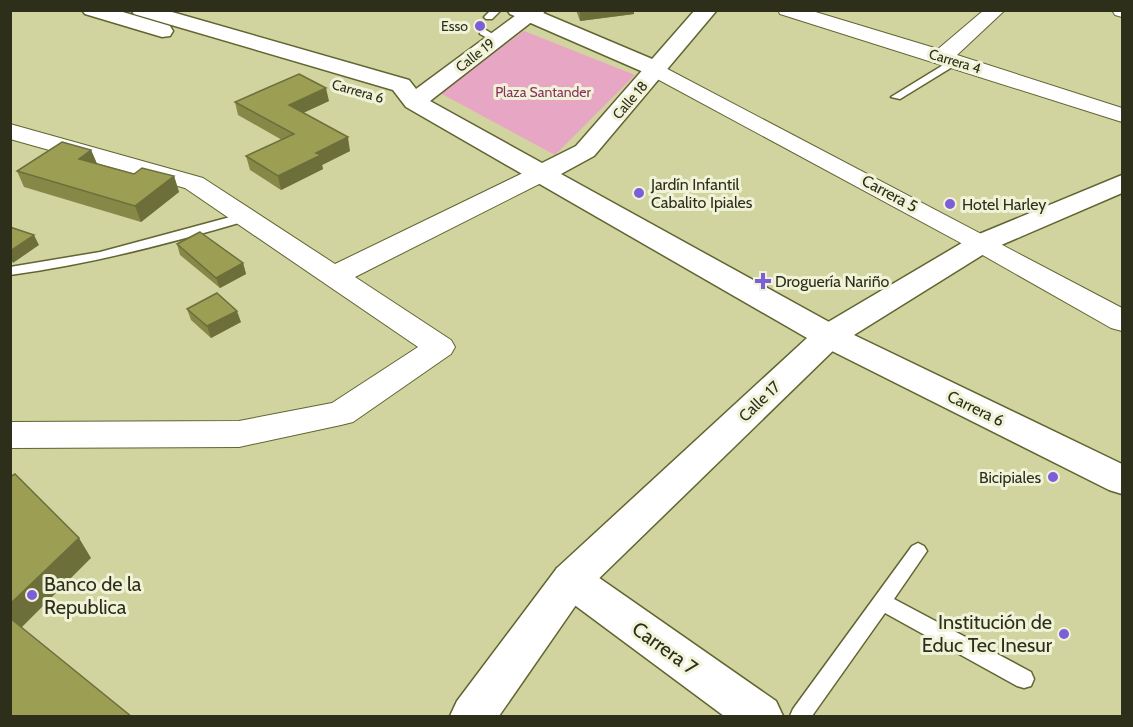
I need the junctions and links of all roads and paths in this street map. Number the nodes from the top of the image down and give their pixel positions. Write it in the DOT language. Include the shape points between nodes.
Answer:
graph roads {
  1 [pos="92,10"];
  2 [pos="141,10"];
  3 [pos="707,10"];
  4 [pos="787,10"];
  5 [pos="996,10"];
  6 [pos="528,12"];
  7 [pos="950,59"];
  8 [pos="656,69"];
  9 [pos="896,97"];
  10 [pos="414,102"];
  11 [pos="1122,115"];
  12 [pos="10,131"];
  13 [pos="540,174"];
  14 [pos="1122,183"];
  15 [pos="245,217"];
  16 [pos="982,243"];
  17 [pos="10,271"];
  18 [pos="334,276"];
  19 [pos="758,297"];
  20 [pos="1122,321"];
  21 [pos="829,336"];
  22 [pos="781,380"];
  23 [pos="10,435"];
  24 [pos="1122,480"];
  25 [pos="918,551"];
  26 [pos="571,580"];
  27 [pos="882,602"];
  28 [pos="1024,679"];
  29 [pos="473,717"];
  30 [pos="760,717"];
  31 [pos="800,717"];
  1 -- 10 [label="main road, Carrera 6" via="271,62 380,99"];
  2 -- 10 [label="main road, Carrera 6" via="401,85"];
  3 -- 8 [label="main road, Calle 18"];
  4 -- 7 [label="street, Carrera 4"];
  5 -- 7 [label="street"];
  6 -- 8 [label="main road"];
  6 -- 10 [label="main road, Calle 19" via="489,35"];
  7 -- 9 [label="lane"];
  7 -- 11 [label="street, Carrera 4"];
  8 -- 13 [label="main road, Calle 18" via="585,151"];
  8 -- 16 [label="street, Carrera 5"];
  10 -- 13 [label="main road, Carrera 6"];
  12 -- 15 [label="street" via="194,183"];
  13 -- 18 [label="street"];
  13 -- 19 [label="main road, Carrera 6"];
  14 -- 16 [label="main road, Calle 17"];
  15 -- 17 [label="lane" via="169,240 61,265"];
  15 -- 18 [label="street"];
  16 -- 20 [label="street, Carrera 5"];
  16 -- 21 [label="main road, Calle 17"];
  18 -- 23 [label="street" via="441,347 341,413 239,434"];
  19 -- 21 [label="main road, Carrera 6"];
  19 -- 22 [label="main road" via="777,315 788,336 790,358"];
  21 -- 22 [label="main road, Calle 17"];
  21 -- 24 [label="main road, Carrera 6"];
  22 -- 26 [label="main road, Calle 17"];
  25 -- 27 [label="lane"];
  26 -- 29 [label="main road, Calle 17"];
  26 -- 30 [label="main road, Carrera 7"];
  27 -- 28 [label="lane"];
  27 -- 31 [label="lane"];
}
